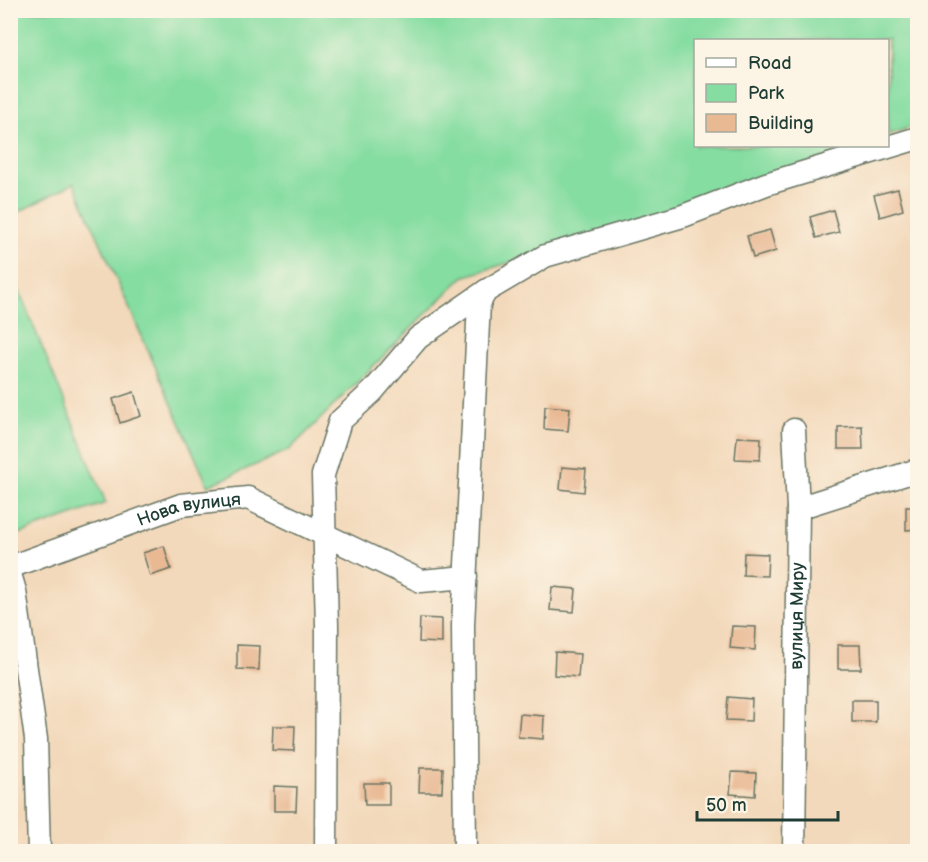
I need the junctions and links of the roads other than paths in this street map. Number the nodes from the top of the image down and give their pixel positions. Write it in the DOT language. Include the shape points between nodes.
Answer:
graph roads {
  1 [pos="918,138"];
  2 [pos="888,147"];
  3 [pos="889,147"];
  4 [pos="486,291"];
  5 [pos="794,430"];
  6 [pos="918,470"];
  7 [pos="798,508"];
  8 [pos="324,535"];
  9 [pos="10,567"];
  10 [pos="10,574"];
  11 [pos="466,576"];
  12 [pos="39,852"];
  13 [pos="326,852"];
  14 [pos="465,852"];
  15 [pos="794,852"];
  1 -- 3 [label="street"];
  2 -- 4 [label="street" via="766,184 683,216 546,256"];
  4 -- 8 [label="street" via="418,338 340,421 322,475"];
  4 -- 11 [label="street" via="478,314"];
  5 -- 7 [label="street, вулиця Миру"];
  6 -- 7 [label="street"];
  7 -- 15 [label="street, вулиця Миру"];
  8 -- 9 [label="street, Нова вулиця" via="248,498 181,505"];
  8 -- 11 [label="street, Нова вулиця" via="421,581"];
  8 -- 13 [label="street"];
  10 -- 12 [label="street" via="36,739"];
  11 -- 14 [label="street"];
}
